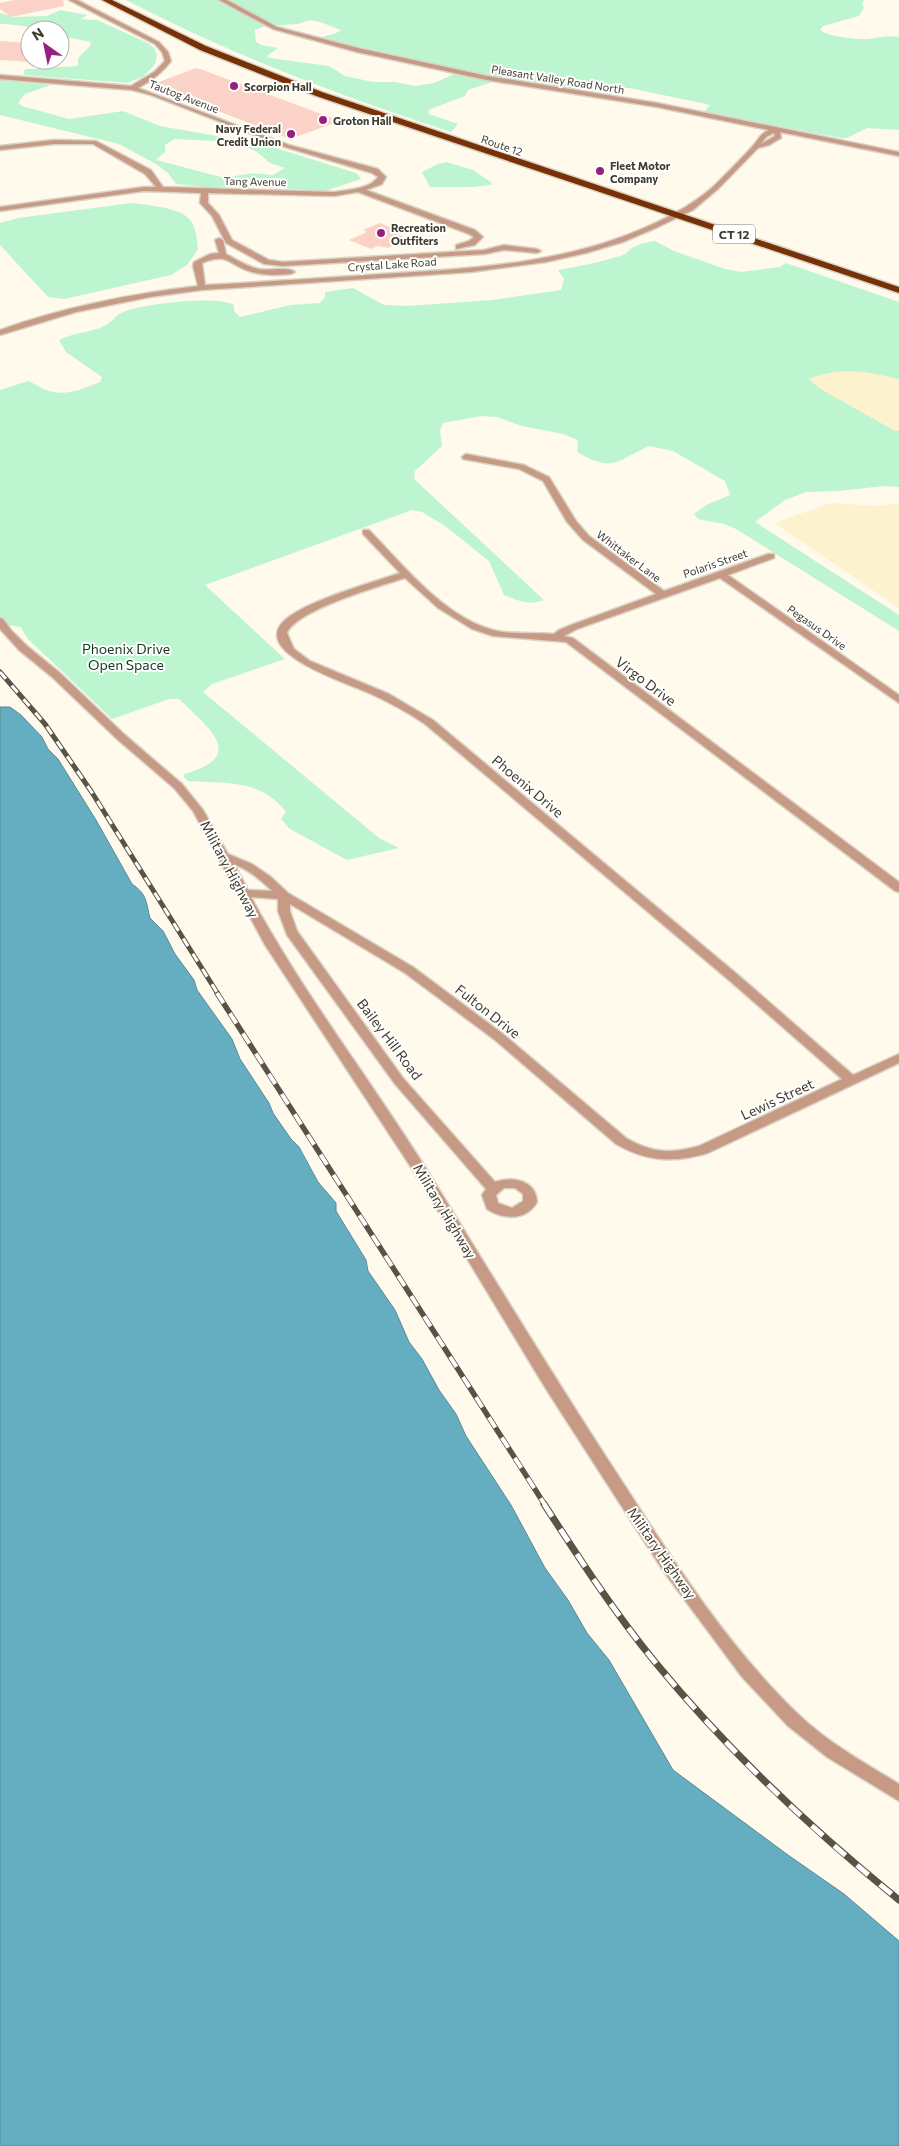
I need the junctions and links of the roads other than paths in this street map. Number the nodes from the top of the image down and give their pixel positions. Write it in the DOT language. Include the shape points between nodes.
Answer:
graph roads {
  1 [pos="72,0"];
  2 [pos="106,0"];
  3 [pos="222,0"];
  4 [pos="0,77"];
  5 [pos="132,88"];
  6 [pos="776,130"];
  7 [pos="0,148"];
  8 [pos="899,154"];
  9 [pos="160,188"];
  10 [pos="359,190"];
  11 [pos="205,191"];
  12 [pos="0,209"];
  13 [pos="676,215"];
  14 [pos="217,220"];
  15 [pos="221,247"];
  16 [pos="459,247"];
  17 [pos="538,251"];
  18 [pos="485,252"];
  19 [pos="202,288"];
  20 [pos="899,290"];
  21 [pos="0,333"];
  22 [pos="466,458"];
  23 [pos="366,532"];
  24 [pos="772,556"];
  25 [pos="408,574"];
  26 [pos="721,574"];
  27 [pos="662,594"];
  28 [pos="0,621"];
  29 [pos="557,637"];
  30 [pos="899,700"];
  31 [pos="224,856"];
  32 [pos="899,888"];
  33 [pos="243,894"];
  34 [pos="284,896"];
  35 [pos="899,1058"];
  36 [pos="851,1080"];
  37 [pos="665,1158"];
  38 [pos="493,1188"];
  39 [pos="899,1793"];
  1 -- 5 [label="street" via="157,43 165,52 168,61 162,70"];
  2 -- 13 [label="highway, Route 12 / CT 12" via="189,41 292,84"];
  3 -- 6 [label="street, Pleasant Valley Road North" via="275,28 357,50 487,78 648,104"];
  4 -- 5 [label="street, Tautog Avenue"];
  5 -- 10 [label="street, Tautog Avenue" via="298,150 375,171 382,177 380,182"];
  6 -- 8 [label="street, Pleasant Valley Road North"];
  6 -- 13 [label="street, Crystal Lake Road" via="779,137 756,146 714,190"];
  7 -- 9 [label="street" via="94,142 148,172"];
  9 -- 11 [label="street, Tang Avenue"];
  9 -- 12 [label="street, Tang Avenue"];
  10 -- 11 [label="street, Tang Avenue" via="334,194"];
  10 -- 16 [label="street, Tang Avenue" via="479,237"];
  11 -- 14 [label="street" via="204,203"];
  13 -- 19 [label="street, Crystal Lake Road" via="612,243 532,263 465,271"];
  13 -- 20 [label="highway, Route 12 / CT 12"];
  14 -- 15 [label="street"];
  14 -- 18 [label="street" via="226,238 248,252 272,259 355,260"];
  15 -- 18 [label="street" via="224,245 269,267"];
  15 -- 18 [label="street" via="256,268 296,272 463,257"];
  15 -- 19 [label="street" via="213,256 198,262"];
  17 -- 18 [label="street" via="507,247"];
  19 -- 21 [label="street, Crystal Lake Road" via="92,305"];
  22 -- 27 [label="street, Whittaker Lane" via="521,467 546,479 572,522 586,538"];
  23 -- 25 [label="street, Virgo Drive"];
  24 -- 26 [label="street, Polaris Street"];
  25 -- 29 [label="street, Virgo Drive" via="441,606 475,628 493,633"];
  25 -- 36 [label="street, Phoenix Drive" via="322,604 287,622 282,633 285,645 306,663 410,709 429,722"];
  26 -- 27 [label="street, Polaris Street"];
  26 -- 30 [label="street, Pegasus Drive"];
  27 -- 29 [label="street, Polaris Street" via="562,632"];
  28 -- 31 [label="street, Military Highway" via="23,648 178,786 198,810"];
  29 -- 32 [label="street, Virgo Drive" via="569,640"];
  31 -- 33 [label="street, Military Highway"];
  31 -- 34 [label="street, Fulton Drive" via="248,866"];
  33 -- 34 [label="street, Fulton Drive"];
  33 -- 39 [label="street, Military Highway" via="271,945 420,1170 551,1385 669,1567 748,1672 794,1720 833,1752"];
  34 -- 37 [label="street, Fulton Drive" via="409,970 444,995 621,1141 636,1151"];
  34 -- 38 [label="street, Bailey Hill Road" via="284,911 292,932 399,1081"];
  35 -- 36 [label="street, Lewis Street"];
  36 -- 37 [label="street, Lewis Street" via="702,1150"];
}
